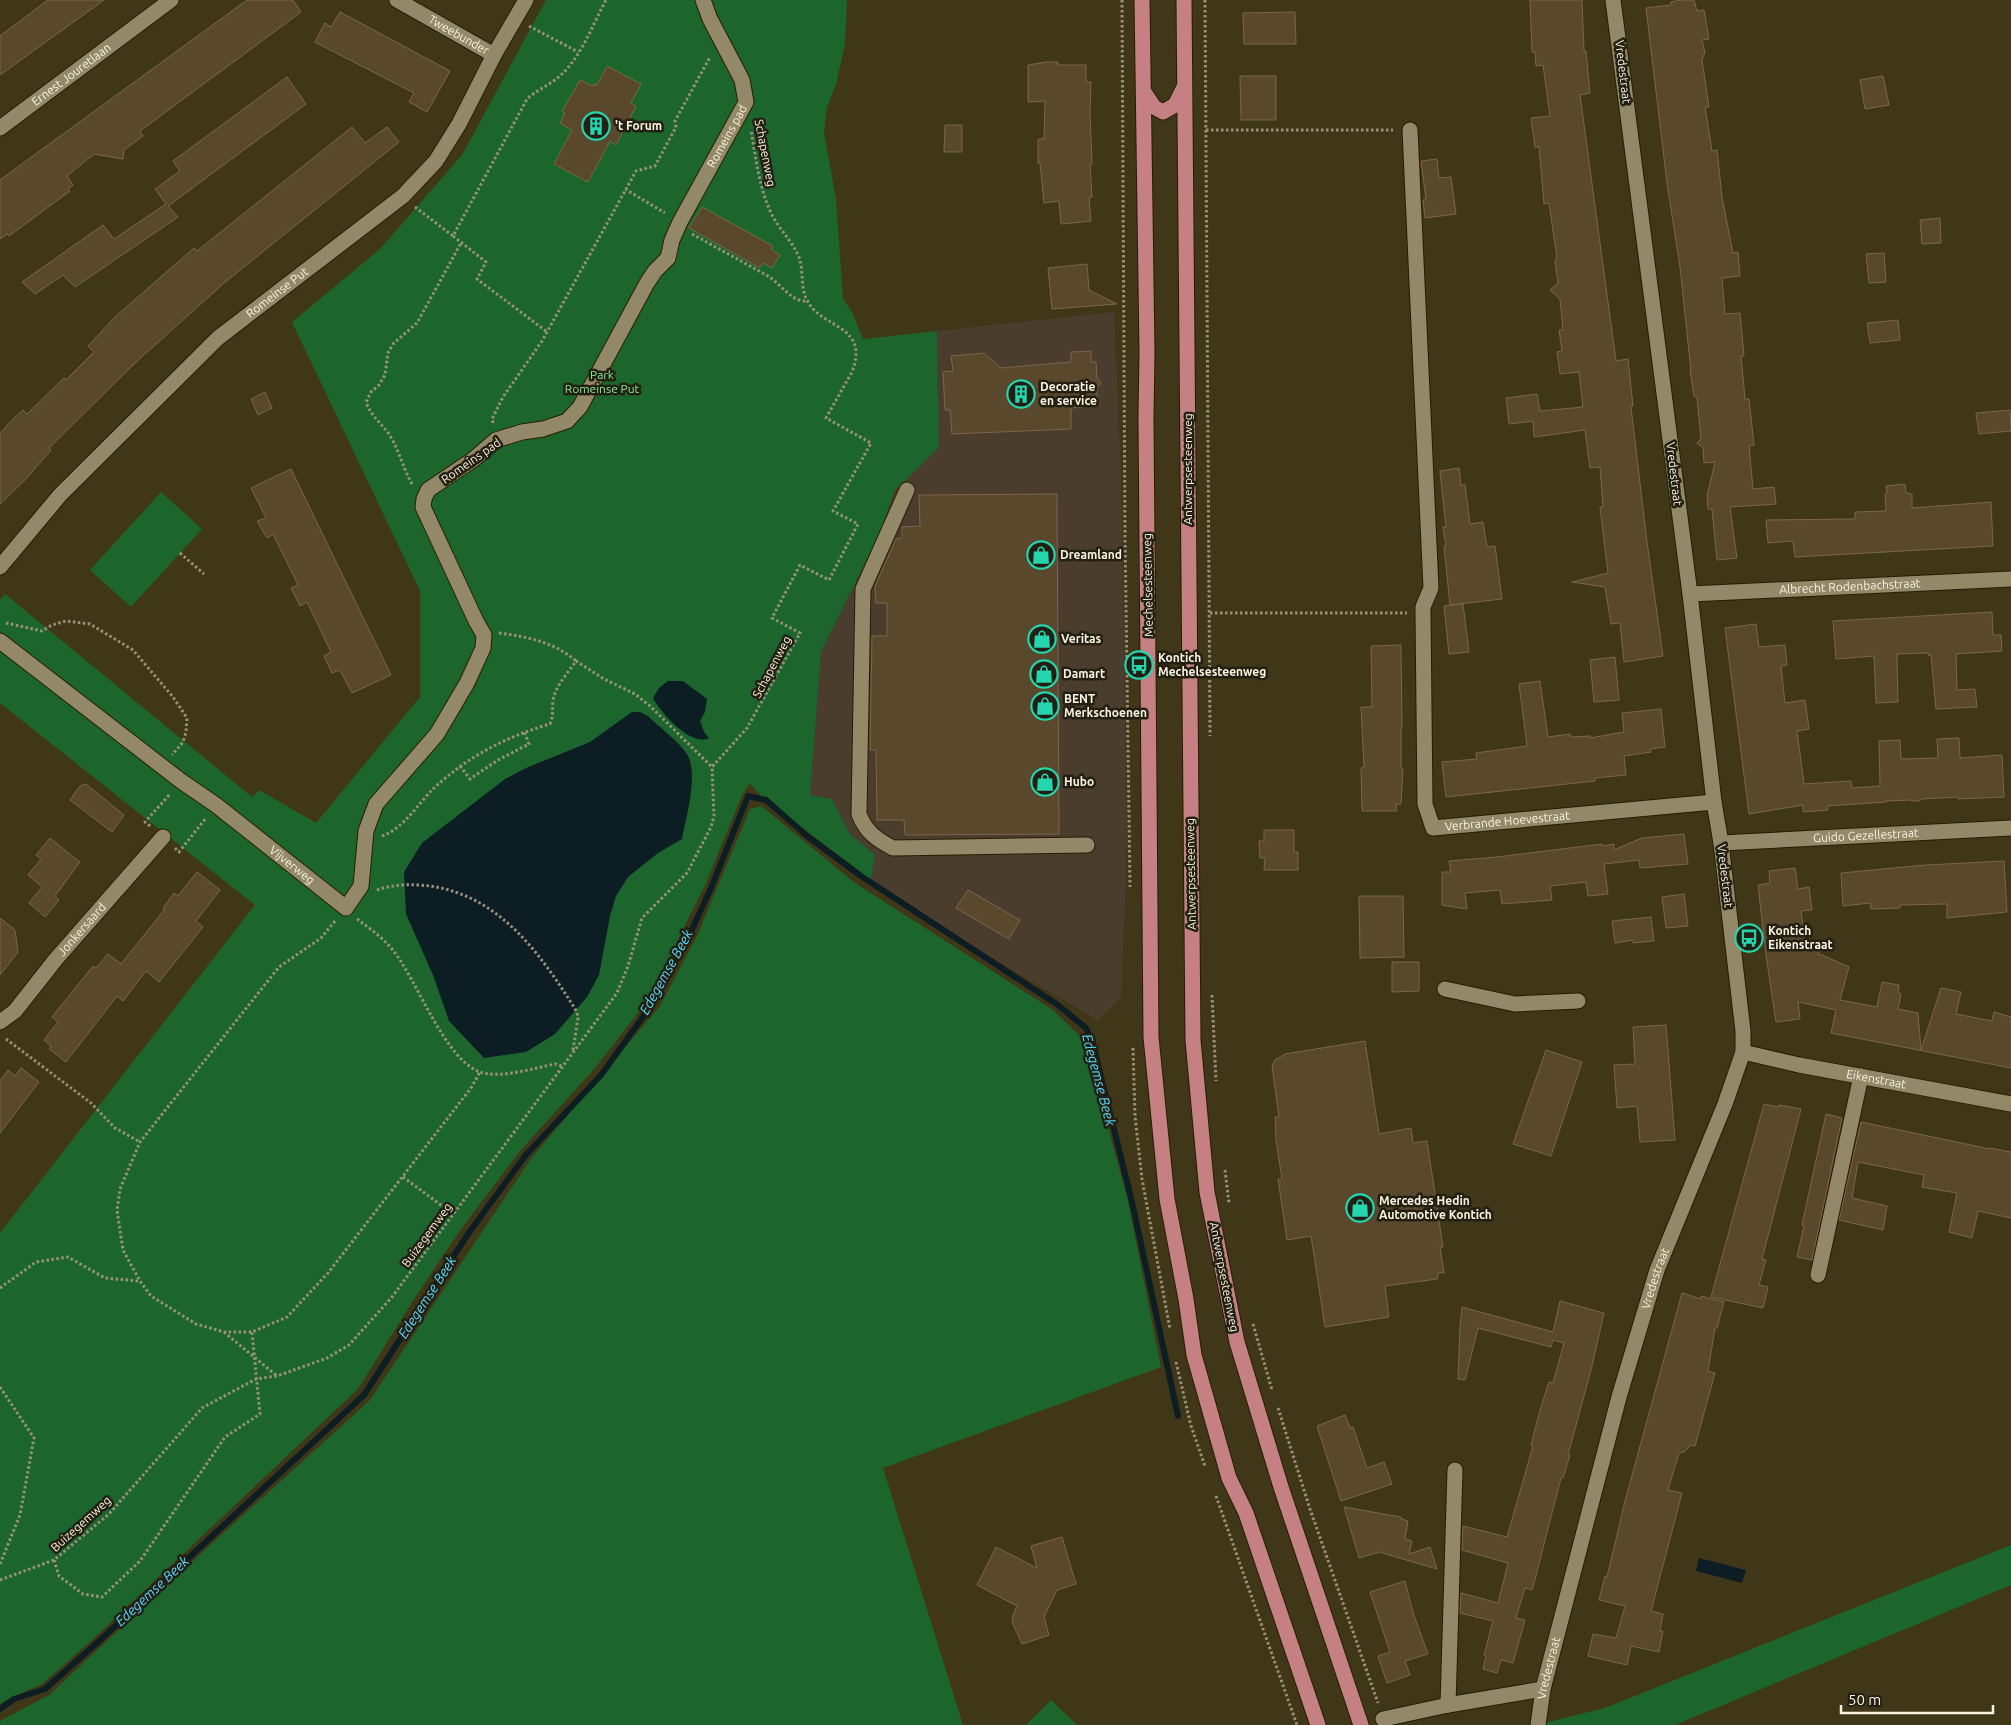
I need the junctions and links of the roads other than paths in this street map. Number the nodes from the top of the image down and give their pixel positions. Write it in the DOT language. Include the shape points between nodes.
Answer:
graph roads {
  1 [pos="150,0"];
  2 [pos="171,0"];
  3 [pos="396,0"];
  4 [pos="526,0"];
  5 [pos="703,0"];
  6 [pos="1142,0"];
  7 [pos="1184,0"];
  8 [pos="1613,0"];
  9 [pos="141,22"];
  10 [pos="494,55"];
  11 [pos="1185,86"];
  12 [pos="1144,92"];
  13 [pos="1163,112"];
  14 [pos="0,128"];
  15 [pos="1185,128"];
  16 [pos="1410,130"];
  17 [pos="1144,133"];
  18 [pos="907,490"];
  19 [pos="0,567"];
  20 [pos="2011,579"];
  21 [pos="1690,594"];
  22 [pos="0,640"];
  23 [pos="1714,802"];
  24 [pos="2011,828"];
  25 [pos="163,837"];
  26 [pos="1721,843"];
  27 [pos="1087,845"];
  28 [pos="346,908"];
  29 [pos="1445,989"];
  30 [pos="1578,1001"];
  31 [pos="0,1022"];
  32 [pos="1743,1052"];
  33 [pos="1862,1076"];
  34 [pos="2011,1104"];
  35 [pos="1818,1275"];
  36 [pos="1455,1470"];
  37 [pos="1543,1689"];
  38 [pos="1448,1705"];
  39 [pos="1383,1719"];
  40 [pos="1318,1725"];
  41 [pos="1361,1725"];
  42 [pos="1538,1725"];
  1 -- 9 [label="street"];
  2 -- 9 [label="street, Ernest Jouretlaan"];
  3 -- 10 [label="street, Tweebunder"];
  4 -- 10 [label="street, Romeinse Put"];
  5 -- 28 [label="street, Romeins pad" via="742,80 746,102 679,225 668,258 655,271 580,407 567,421 496,440 428,490 423,508 484,635 483,648 437,734 376,804 366,831 361,886"];
  6 -- 12 [label="main road, Mechelsesteenweg"];
  7 -- 11 [label="main road, Antwerpsesteenweg"];
  8 -- 21 [label="street, Vredestraat"];
  9 -- 14 [label="street, Ernest Jouretlaan"];
  10 -- 19 [label="street, Romeinse Put" via="436,161 403,196 218,338 60,495"];
  11 -- 13 [label="main road" via="1175,105"];
  11 -- 15 [label="main road, Antwerpsesteenweg"];
  12 -- 13 [label="main road" via="1154,108"];
  12 -- 17 [label="main road, Mechelsesteenweg"];
  13 -- 15 [label="main road"];
  13 -- 17 [label="main road" via="1156,116"];
  15 -- 41 [label="main road, Antwerpsesteenweg" via="1192,1040 1207,1192 1237,1342 1281,1488"];
  16 -- 23 [label="street, Verbrande Hoevestraat" via="1431,588 1423,610 1425,804 1433,828"];
  17 -- 40 [label="main road, Mechelsesteenweg" via="1151,1037 1167,1199 1194,1355 1229,1478 1246,1512"];
  18 -- 27 [label="street" via="863,589 859,814 862,823 880,842 893,848"];
  20 -- 21 [label="street, Albrecht Rodenbachstraat"];
  21 -- 23 [label="street, Vredestraat"];
  22 -- 28 [label="street, Vijverweg"];
  23 -- 26 [label="street, Vredestraat"];
  24 -- 26 [label="street, Guido Gezellestraat"];
  25 -- 31 [label="street, Jonkersaard" via="15,1011"];
  26 -- 32 [label="street, Vredestraat"];
  29 -- 30 [label="street" via="1515,1004"];
  32 -- 33 [label="street, Eikenstraat"];
  32 -- 37 [label="street, Vredestraat" via="1657,1270 1619,1397"];
  33 -- 34 [label="street, Eikenstraat"];
  33 -- 35 [label="street"];
  36 -- 38 [label="street"];
  37 -- 38 [label="street"];
  37 -- 42 [label="street, Vredestraat"];
  38 -- 39 [label="street"];
}
